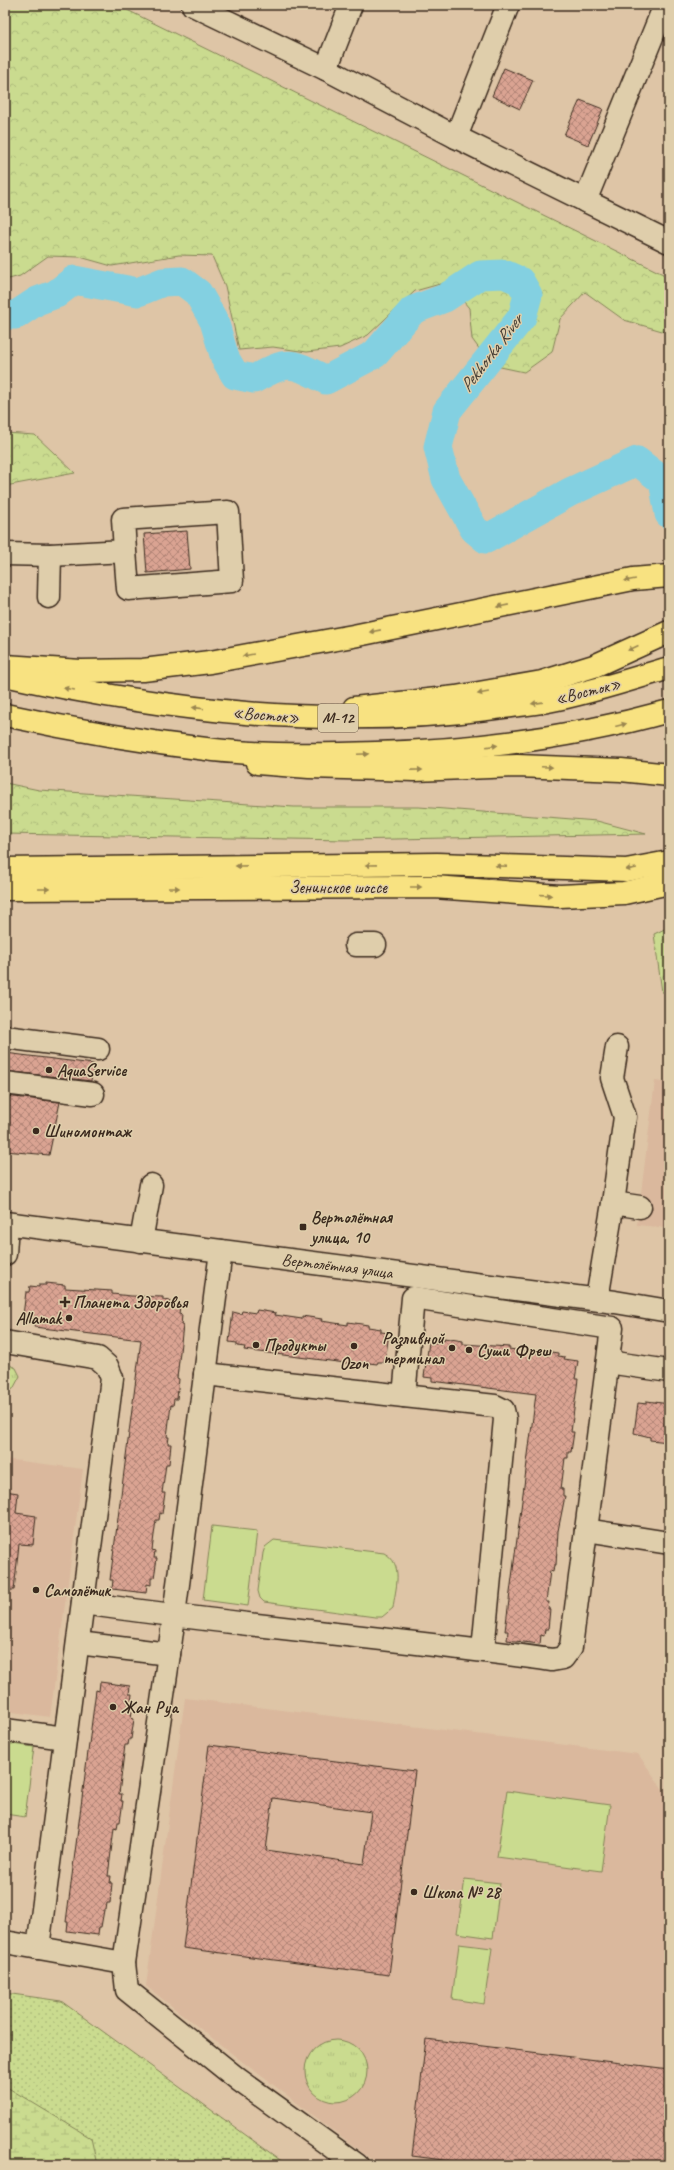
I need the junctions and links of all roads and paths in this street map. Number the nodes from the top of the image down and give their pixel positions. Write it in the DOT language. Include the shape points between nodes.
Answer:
graph roads {
  1 [pos="351,5"];
  2 [pos="508,5"];
  3 [pos="664,5"];
  4 [pos="202,7"];
  5 [pos="326,69"];
  6 [pos="456,137"];
  7 [pos="585,201"];
  8 [pos="669,242"];
  9 [pos="125,551"];
  10 [pos="5,554"];
  11 [pos="50,555"];
  12 [pos="669,576"];
  13 [pos="49,597"];
  14 [pos="669,632"];
  15 [pos="5,666"];
  16 [pos="669,668"];
  17 [pos="5,675"];
  18 [pos="669,711"];
  19 [pos="232,712"];
  20 [pos="5,715"];
  21 [pos="87,733"];
  22 [pos="669,775"];
  23 [pos="669,862"];
  24 [pos="5,868"];
  25 [pos="669,883"];
  26 [pos="5,889"];
  27 [pos="5,1037"];
  28 [pos="617,1047"];
  29 [pos="98,1049"];
  30 [pos="5,1083"];
  31 [pos="93,1094"];
  32 [pos="151,1185"];
  33 [pos="613,1203"];
  34 [pos="640,1207"];
  35 [pos="6,1224"];
  36 [pos="141,1241"];
  37 [pos="221,1251"];
  38 [pos="5,1254"];
  39 [pos="416,1276"];
  40 [pos="414,1298"];
  41 [pos="606,1300"];
  42 [pos="669,1311"];
  43 [pos="612,1328"];
  44 [pos="5,1342"];
  45 [pos="608,1362"];
  46 [pos="669,1371"];
  47 [pos="204,1374"];
  48 [pos="404,1396"];
  49 [pos="586,1530"];
  50 [pos="669,1543"];
  51 [pos="83,1603"];
  52 [pos="174,1617"];
  53 [pos="78,1643"];
  54 [pos="483,1650"];
  55 [pos="169,1654"];
  56 [pos="5,1730"];
  57 [pos="65,1738"];
  58 [pos="5,1942"];
  59 [pos="38,1948"];
  60 [pos="124,1963"];
  61 [pos="357,2165"];
  1 -- 5 [label="street"];
  2 -- 6 [label="street"];
  3 -- 7 [label="street"];
  4 -- 5 [label="street"];
  5 -- 6 [label="street"];
  6 -- 7 [label="street"];
  7 -- 8 [label="street"];
  9 -- 9 [label="street" via="128,588 232,581 228,512 123,519"];
  9 -- 11 [label="street"];
  10 -- 11 [label="street"];
  11 -- 13 [label="street"];
  12 -- 15 [label="main road, one-way" via="633,579 354,636 210,662 143,670 81,671"];
  14 -- 19 [label="main road, one-way" via="594,666 542,682 456,697 370,707"];
  16 -- 19 [label="main road, «Восток» / М-12, one-way" via="605,688 548,701 453,714 383,718 304,718"];
  19 -- 17 [label="main road, «Восток» / М-12, one-way" via="127,698"];
  21 -- 18 [label="main road, М-12, one-way" via="216,750 292,754 403,752 466,749 553,738 616,726"];
  20 -- 21 [label="main road, М-12"];
  21 -- 22 [label="main road, one-way" via="224,760 309,767 415,770 517,766 621,770"];
  23 -- 24 [label="main road, one-way" via="626,870 437,864"];
  26 -- 25 [label="main road, Зенинское шоссе, one-way" via="434,887 560,896 624,893"];
  27 -- 29 [label="street"];
  28 -- 33 [label="street" via="612,1078 625,1118"];
  30 -- 31 [label="street"];
  32 -- 36 [label="street"];
  33 -- 34 [label="street"];
  33 -- 41 [label="street"];
  35 -- 36 [label="street, Вертолётная улица"];
  35 -- 38 [label="street"];
  36 -- 37 [label="street, Вертолётная улица"];
  37 -- 39 [label="street, Вертолётная улица"];
  37 -- 47 [label="street"];
  39 -- 40 [label="street"];
  39 -- 41 [label="street, Вертолётная улица"];
  40 -- 43 [label="street"];
  40 -- 48 [label="street"];
  41 -- 42 [label="street, Вертолётная улица"];
  41 -- 43 [label="street"];
  43 -- 45 [label="street"];
  44 -- 51 [label="street" via="98,1358 107,1366 112,1378"];
  45 -- 46 [label="street"];
  45 -- 49 [label="street"];
  47 -- 48 [label="street"];
  47 -- 52 [label="street"];
  48 -- 54 [label="street" via="495,1406 503,1410 505,1419"];
  49 -- 50 [label="street"];
  49 -- 54 [label="street" via="571,1647 563,1658 552,1660"];
  51 -- 52 [label="street"];
  51 -- 53 [label="street"];
  52 -- 54 [label="street"];
  52 -- 55 [label="street"];
  53 -- 55 [label="street"];
  53 -- 57 [label="street"];
  55 -- 60 [label="street"];
  56 -- 57 [label="street"];
  57 -- 59 [label="street"];
  58 -- 59 [label="street"];
  59 -- 60 [label="street"];
  60 -- 61 [label="street" via="127,1990 239,2080"];
}
